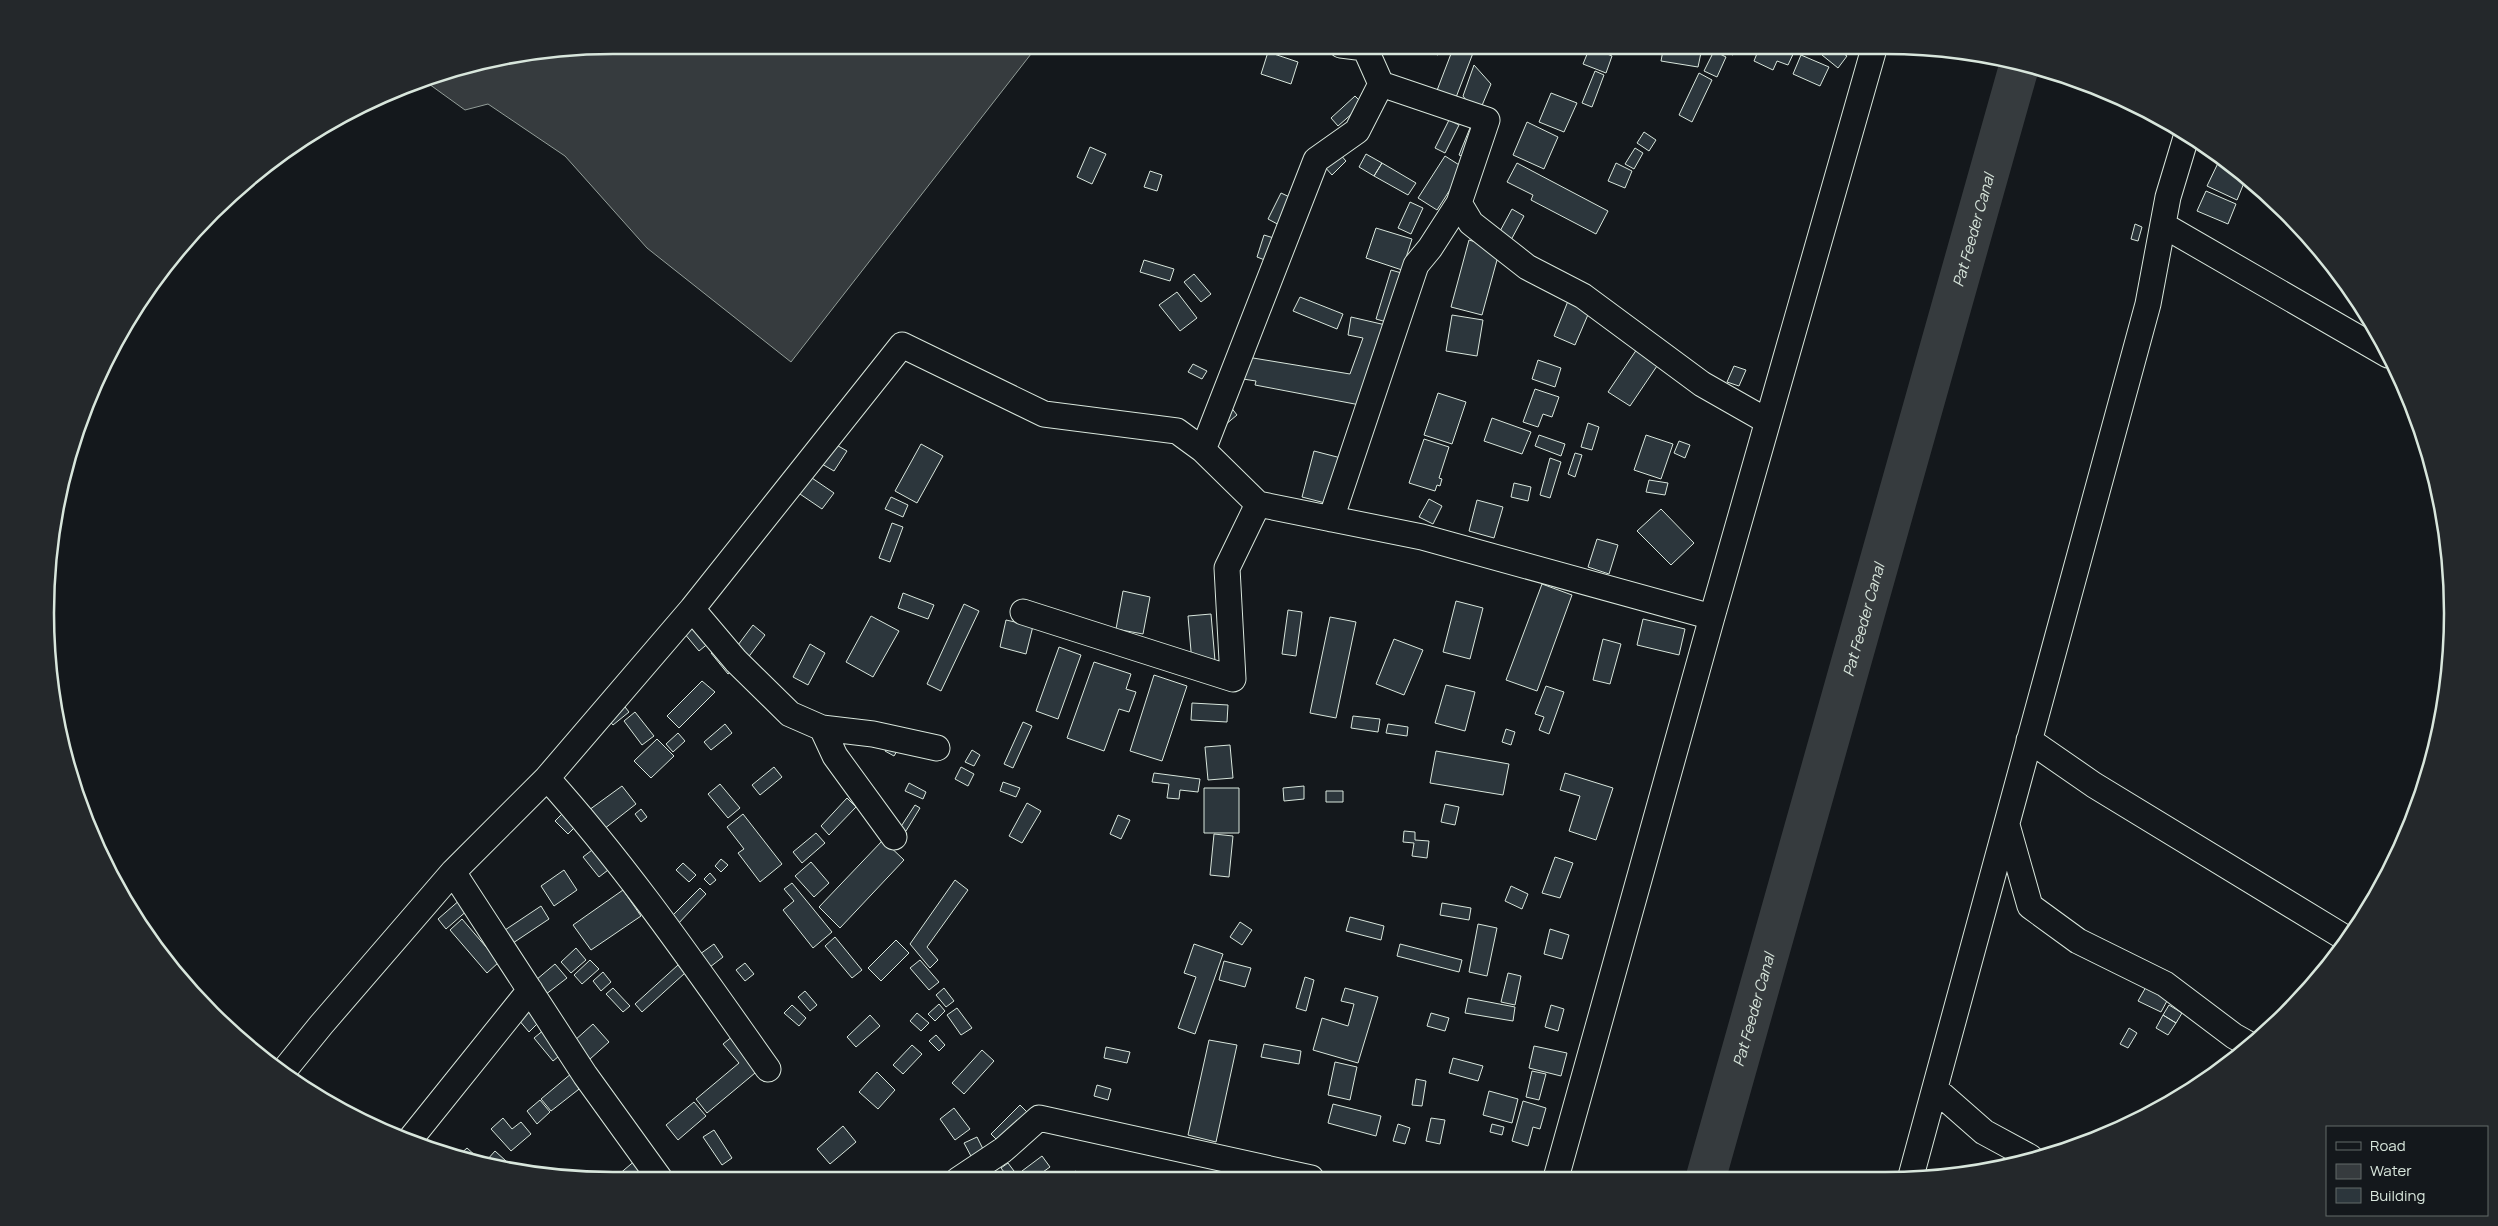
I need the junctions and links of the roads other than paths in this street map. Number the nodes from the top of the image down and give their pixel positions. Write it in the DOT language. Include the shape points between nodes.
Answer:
graph roads {
  1 [pos="1363,54"];
  2 [pos="1872,54"];
  3 [pos="1381,84"];
  4 [pos="2185,141"];
  5 [pos="1459,203"];
  6 [pos="2163,225"];
  7 [pos="2379,350"];
  8 [pos="1767,421"];
  9 [pos="1203,450"];
  10 [pos="1258,504"];
  11 [pos="1331,519"];
  12 [pos="692,609"];
  13 [pos="1022,612"];
  14 [pos="1712,617"];
  15 [pos="822,728"];
  16 [pos="2030,740"];
  17 [pos="937,748"];
  18 [pos="547,778"];
  19 [pos="2006,825"];
  20 [pos="894,837"];
  21 [pos="454,872"];
  22 [pos="2342,936"];
  23 [pos="530,990"];
  24 [pos="2244,1041"];
  25 [pos="287,1067"];
  26 [pos="768,1069"];
  27 [pos="1935,1089"];
  28 [pos="413,1135"];
  29 [pos="2025,1154"];
  30 [pos="1913,1171"];
  31 [pos="654,1172"];
  32 [pos="970,1172"];
  33 [pos="1284,1172"];
  34 [pos="1558,1172"];
  1 -- 3 [label="street"];
  2 -- 8 [label="street"];
  3 -- 5 [label="street" via="1487,120"];
  3 -- 9 [label="street" via="1357,131 1316,160"];
  4 -- 6 [label="street"];
  5 -- 8 [label="street" via="1471,222 1527,267 1583,296 1702,384"];
  5 -- 11 [label="street" via="1416,265"];
  6 -- 7 [label="street"];
  6 -- 16 [label="street" via="2148,304"];
  8 -- 14 [label="street"];
  9 -- 10 [label="street"];
  9 -- 12 [label="street" via="1177,431 1044,414 902,345"];
  10 -- 11 [label="street"];
  10 -- 13 [label="street" via="1227,568 1233,679"];
  11 -- 14 [label="street" via="1422,537"];
  12 -- 15 [label="street" via="736,661 790,714"];
  12 -- 18 [label="street"];
  14 -- 34 [label="street"];
  15 -- 17 [label="street" via="873,734"];
  15 -- 20 [label="street" via="835,756"];
  16 -- 19 [label="street"];
  16 -- 22 [label="street" via="2094,785"];
  18 -- 21 [label="street"];
  18 -- 26 [label="street" via="601,840 661,919"];
  19 -- 24 [label="street" via="2030,906 2078,942 2165,984"];
  19 -- 27 [label="street"];
  21 -- 23 [label="street"];
  21 -- 25 [label="street"];
  23 -- 28 [label="street"];
  23 -- 31 [label="street" via="585,1075"];
  27 -- 29 [label="street" via="1984,1132"];
  27 -- 30 [label="street"];
  32 -- 33 [label="street" via="1003,1150 1039,1118"];
}
